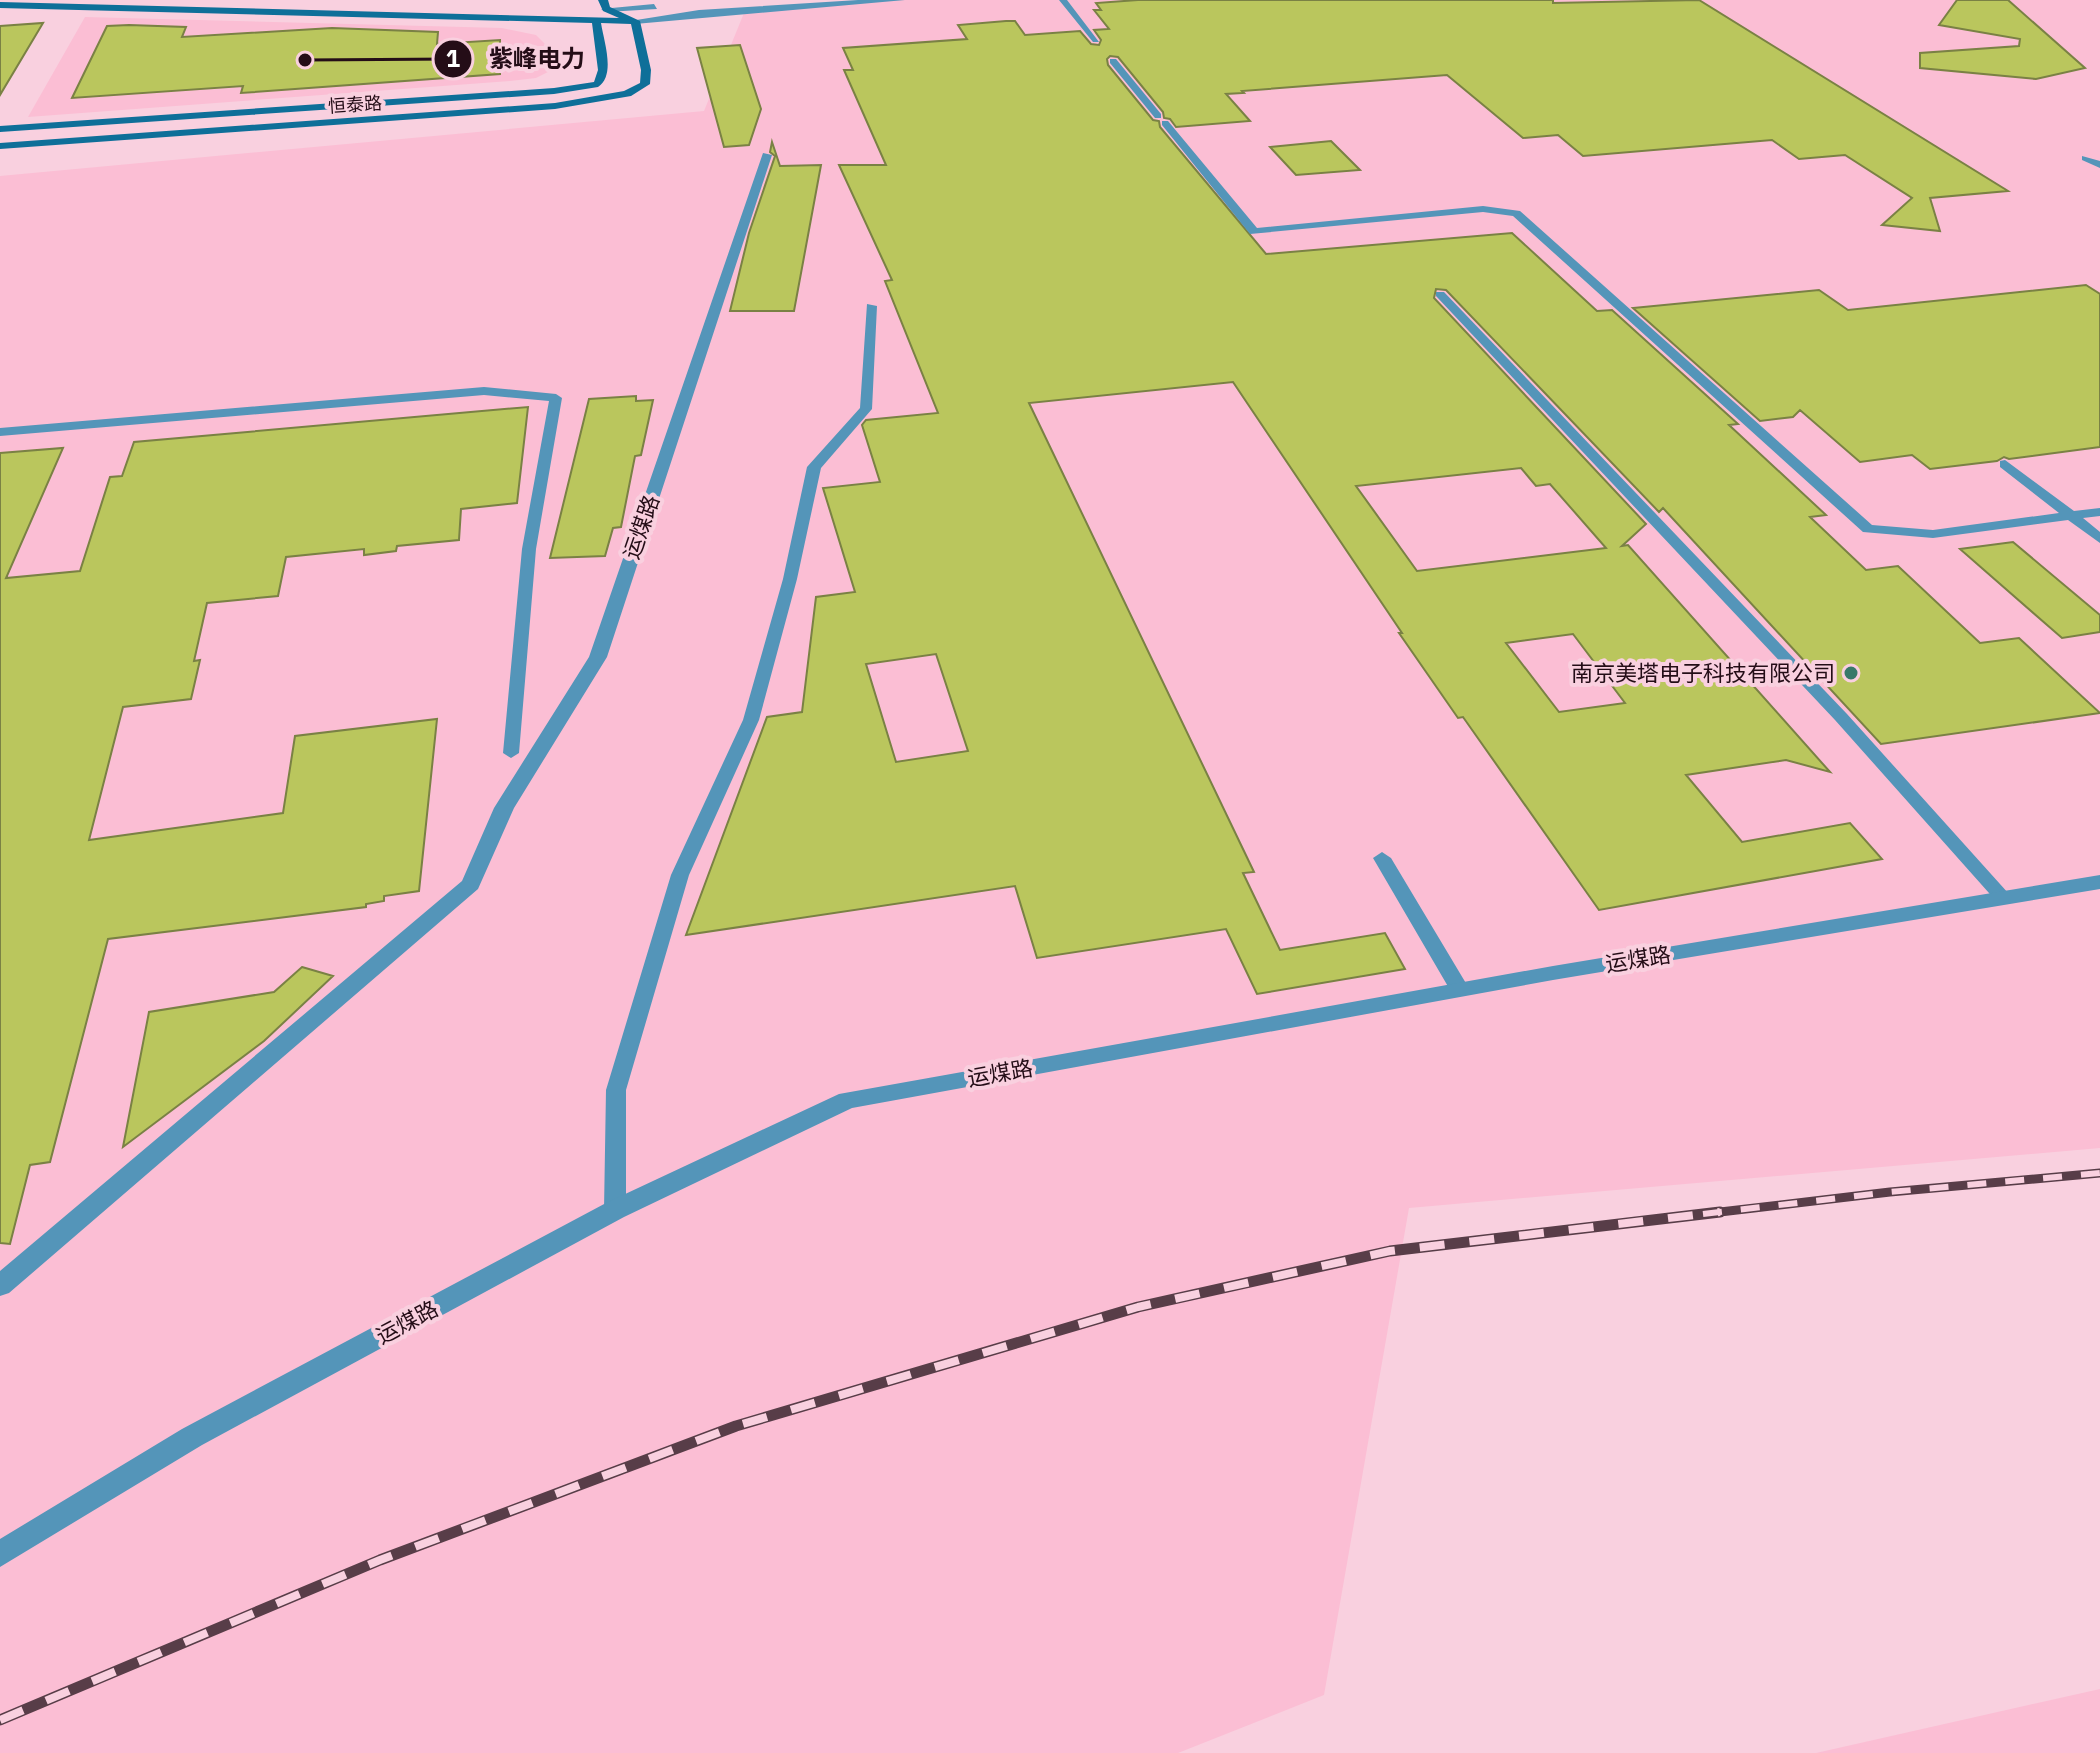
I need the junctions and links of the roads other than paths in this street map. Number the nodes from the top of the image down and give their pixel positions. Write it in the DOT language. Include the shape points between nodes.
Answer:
graph roads {
  1 [pos="193,0"];
  2 [pos="793,0"];
  3 [pos="900,0"];
  4 [pos="1063,0"];
  5 [pos="604,4"];
  6 [pos="0,5"];
  7 [pos="596,19"];
  8 [pos="635,21"];
  9 [pos="1096,40"];
  10 [pos="1113,61"];
  11 [pos="0,129"];
  12 [pos="0,146"];
  13 [pos="767,155"];
  14 [pos="2086,158"];
  15 [pos="2100,165"];
  16 [pos="1440,294"];
  17 [pos="871,306"];
  18 [pos="0,432"];
  19 [pos="2005,464"];
  20 [pos="2100,512"];
  21 [pos="2071,516"];
  22 [pos="2100,539"];
  23 [pos="511,753"];
  24 [pos="1382,858"];
  25 [pos="2100,882"];
  26 [pos="2003,898"];
  27 [pos="1460,990"];
  28 [pos="615,1210"];
  29 [pos="0,1286"];
  30 [pos="0,1554"];
  1 -- 5 [label="street"];
  2 -- 5 [label="street"];
  3 -- 8 [label="street"];
  4 -- 9 [label="lane"];
  5 -- 8 [label="street"];
  6 -- 7 [label="street"];
  7 -- 8 [label="street"];
  7 -- 11 [label="street, 恒泰路" via="603,70 598,84"];
  8 -- 12 [label="street, 恒泰路" via="645,84 627,94 555,106"];
  10 -- 21 [label="lane" via="1254,232 1483,209 1516,213 1868,529 1933,534"];
  13 -- 29 [label="street, 运煤路" via="598,657 504,808 471,884"];
  14 -- 15 [label="lane"];
  16 -- 26 [label="lane" via="1841,717"];
  17 -- 28 [label="lane" via="866,409 814,467 751,720 680,875 616,1090"];
  18 -- 23 [label="lane" via="484,391 556,398 529,549"];
  19 -- 21 [label="lane"];
  20 -- 21 [label="lane"];
  21 -- 22 [label="lane"];
  24 -- 27 [label="lane"];
  25 -- 26 [label="street, 运煤路"];
  26 -- 27 [label="street, 运煤路"];
  27 -- 28 [label="street, 运煤路" via="847,1100"];
  28 -- 30 [label="street, 运煤路" via="192,1437"];
}
